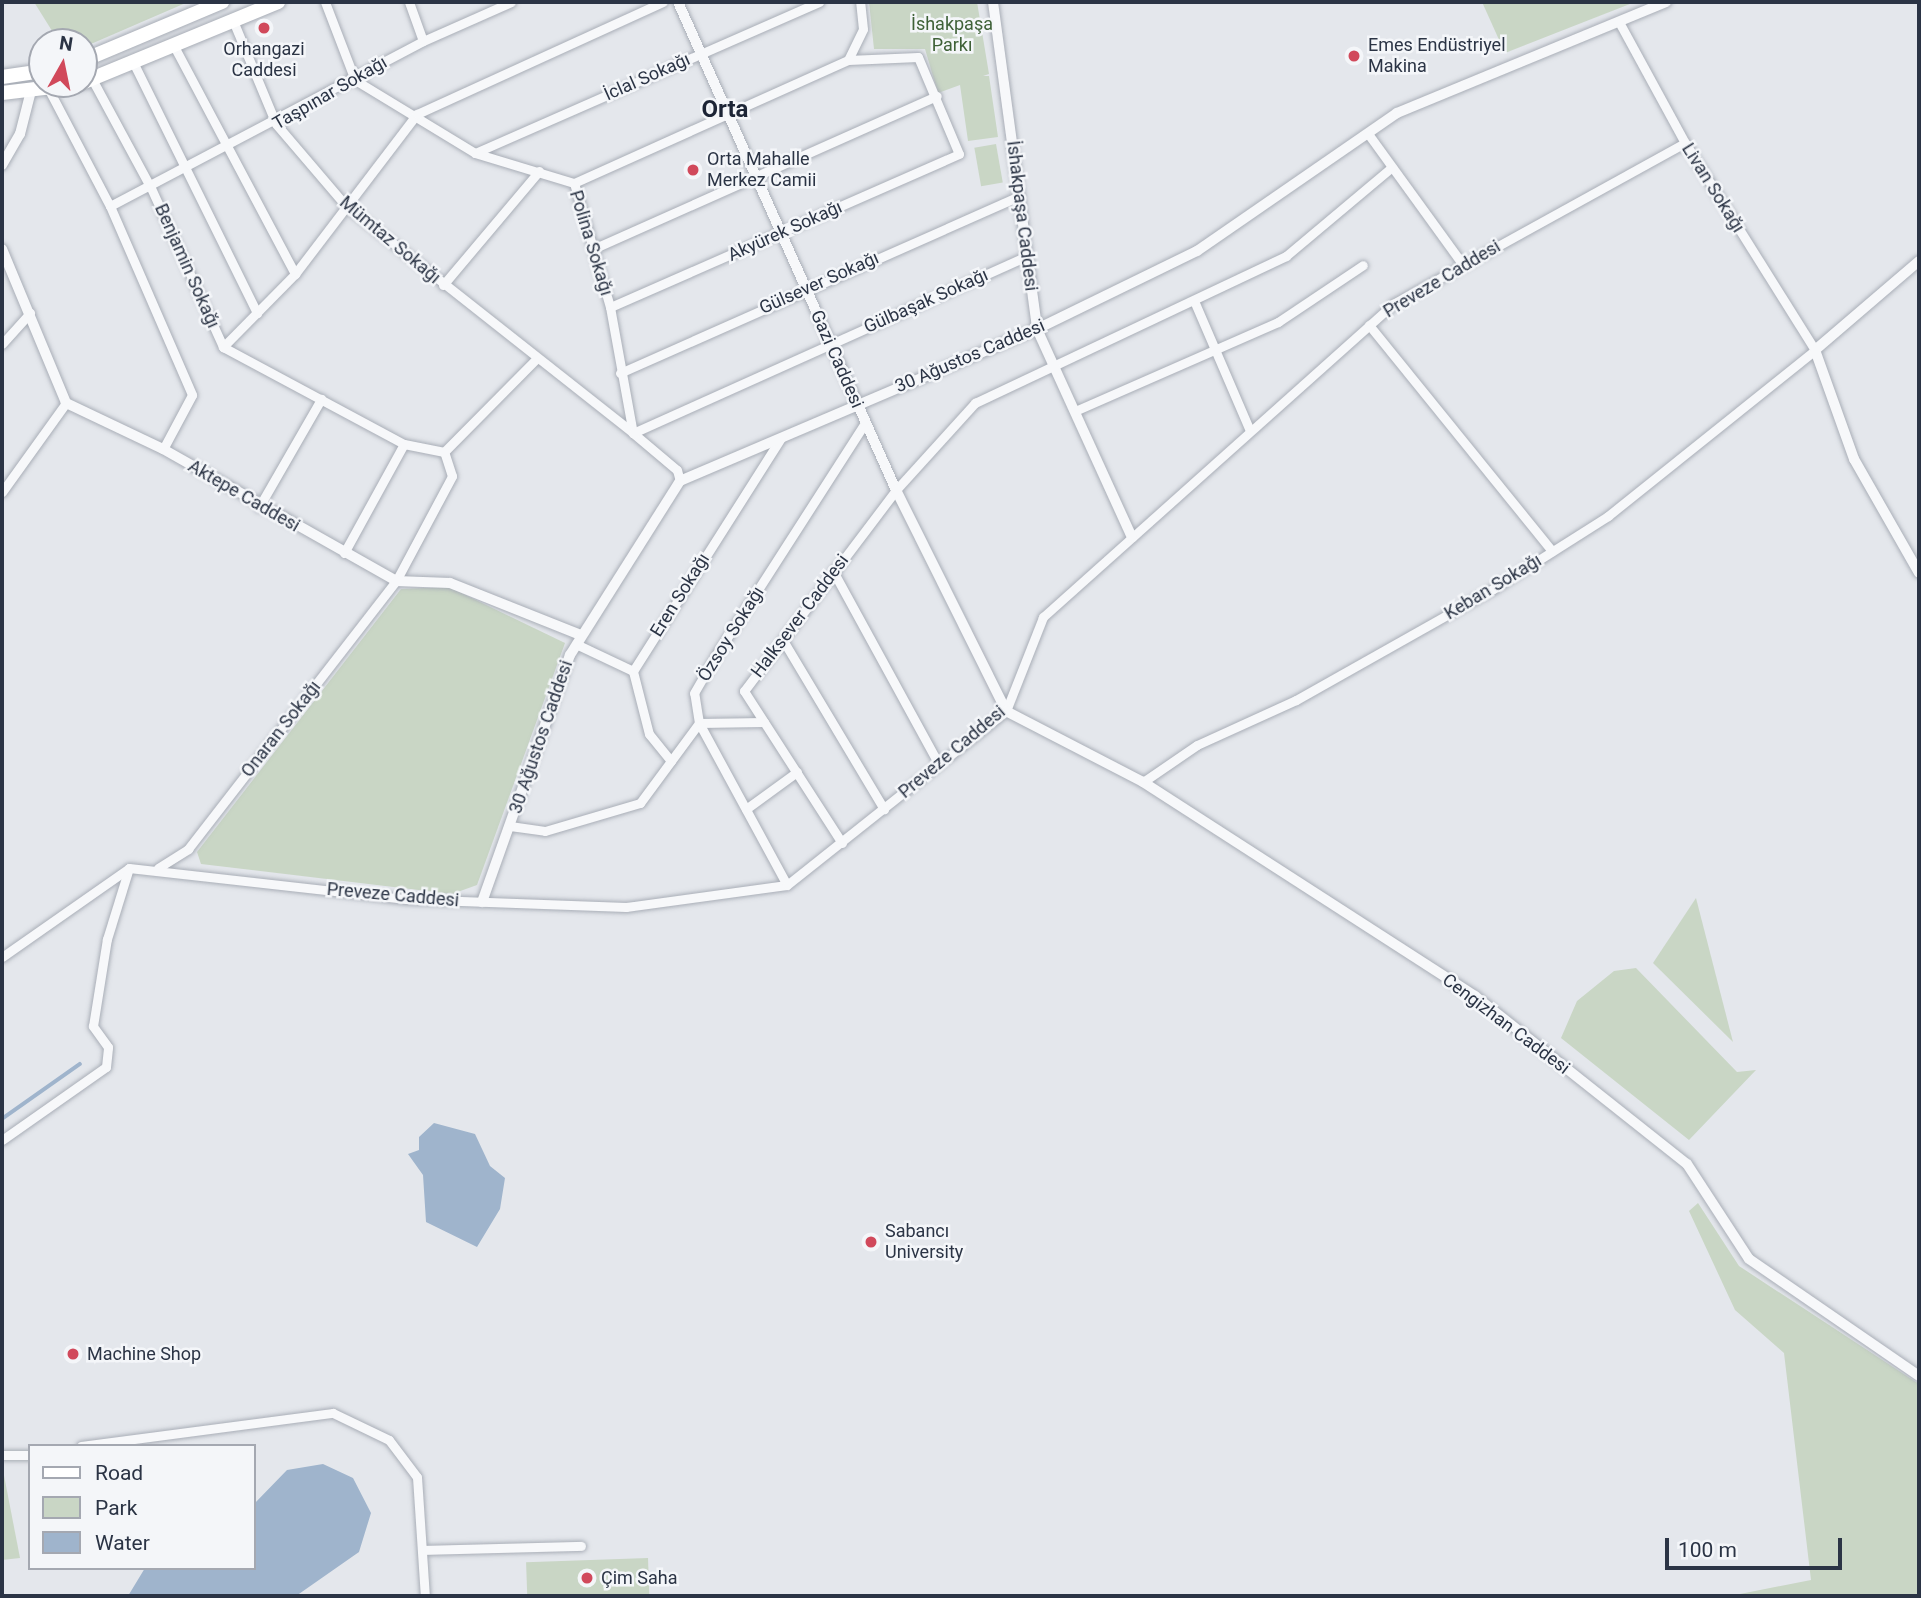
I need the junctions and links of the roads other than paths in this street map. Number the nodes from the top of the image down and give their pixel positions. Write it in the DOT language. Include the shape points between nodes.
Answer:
graph roads {
  1 [pos="222,2"];
  2 [pos="278,2"];
  3 [pos="325,2"];
  4 [pos="409,2"];
  5 [pos="511,2"];
  6 [pos="663,2"];
  7 [pos="678,2"];
  8 [pos="819,2"];
  9 [pos="860,2"];
  10 [pos="993,2"];
  11 [pos="1666,2"];
  12 [pos="1619,22"];
  13 [pos="234,23"];
  14 [pos="423,41"];
  15 [pos="175,48"];
  16 [pos="98,54"];
  17 [pos="701,54"];
  18 [pos="848,60"];
  19 [pos="134,64"];
  20 [pos="28,73"];
  21 [pos="2,77"];
  22 [pos="98,77"];
  23 [pos="355,80"];
  24 [pos="28,91"];
  25 [pos="2,93"];
  26 [pos="937,96"];
  27 [pos="98,97"];
  28 [pos="30,98"];
  29 [pos="53,98"];
  30 [pos="417,114"];
  31 [pos="727,114"];
  32 [pos="276,124"];
  33 [pos="1369,135"];
  34 [pos="1685,142"];
  35 [pos="228,148"];
  36 [pos="475,153"];
  37 [pos="2,165"];
  38 [pos="1392,167"];
  39 [pos="186,170"];
  40 [pos="539,171"];
  41 [pos="755,176"];
  42 [pos="574,183"];
  43 [pos="151,188"];
  44 [pos="1020,196"];
  45 [pos="110,206"];
  46 [pos="346,206"];
  47 [pos="780,233"];
  48 [pos="595,248"];
  49 [pos="2,249"];
  50 [pos="1027,256"];
  51 [pos="1919,261"];
  52 [pos="1363,264"];
  53 [pos="1463,265"];
  54 [pos="295,274"];
  55 [pos="443,285"];
  56 [pos="805,288"];
  57 [pos="1195,303"];
  58 [pos="610,307"];
  59 [pos="30,313"];
  60 [pos="257,313"];
  61 [pos="1369,325"];
  62 [pos="1037,328"];
  63 [pos="829,343"];
  64 [pos="2,344"];
  65 [pos="223,347"];
  66 [pos="1216,349"];
  67 [pos="1815,351"];
  68 [pos="535,360"];
  69 [pos="1055,366"];
  70 [pos="620,373"];
  71 [pos="321,399"];
  72 [pos="66,403"];
  73 [pos="856,404"];
  74 [pos="1074,411"];
  75 [pos="865,423"];
  76 [pos="1250,431"];
  77 [pos="633,433"];
  78 [pos="782,436"];
  79 [pos="404,444"];
  80 [pos="163,449"];
  81 [pos="444,452"];
  82 [pos="680,481"];
  83 [pos="896,490"];
  84 [pos="2,492"];
  85 [pos="259,507"];
  86 [pos="1132,537"];
  87 [pos="1552,551"];
  88 [pos="344,553"];
  89 [pos="833,571"];
  90 [pos="1919,573"];
  91 [pos="396,581"];
  92 [pos="578,639"];
  93 [pos="784,642"];
  94 [pos="632,671"];
  95 [pos="1006,711"];
  96 [pos="764,722"];
  97 [pos="699,723"];
  98 [pos="671,761"];
  99 [pos="938,763"];
  100 [pos="797,772"];
  101 [pos="1143,782"];
  102 [pos="746,809"];
  103 [pos="884,809"];
  104 [pos="510,826"];
  105 [pos="842,843"];
  106 [pos="129,868"];
  107 [pos="158,869"];
  108 [pos="787,885"];
  109 [pos="482,902"];
  110 [pos="2,957"];
  111 [pos="2,1140"];
  112 [pos="1919,1376"];
  113 [pos="96,1444"];
  114 [pos="2,1455"];
  115 [pos="28,1455"];
  116 [pos="580,1546"];
  117 [pos="425,1550"];
  118 [pos="425,1596"];
  1 -- 16 [label="main road"];
  2 -- 13 [label="main road"];
  3 -- 23 [label="street"];
  4 -- 14 [label="street"];
  5 -- 14 [label="street, Taşpınar Sokağı"];
  6 -- 30 [label="street"];
  7 -- 17 [label="street, Gazi Caddesi"];
  8 -- 17 [label="street, İclal Sokağı"];
  9 -- 18 [label="street" via="863,29"];
  10 -- 44 [label="street, İshakpaşa Caddesi"];
  11 -- 12 [label="street, 30 Ağustos Caddesi"];
  12 -- 33 [label="street, 30 Ağustos Caddesi" via="1444,90 1397,113"];
  12 -- 34 [label="street, Livan Sokağı"];
  13 -- 15 [label="main road"];
  13 -- 32 [label="street, Mümtaz Sokağı"];
  14 -- 23 [label="street, Taşpınar Sokağı"];
  15 -- 19 [label="main road"];
  15 -- 35 [label="street"];
  17 -- 31 [label="street, Gazi Caddesi"];
  17 -- 36 [label="street, İclal Sokağı"];
  18 -- 26 [label="street" via="918,57"];
  18 -- 31 [label="street"];
  19 -- 22 [label="main road"];
  19 -- 39 [label="street"];
  20 -- 21 [label="main road"];
  23 -- 30 [label="street, Polina Sokağı"];
  23 -- 32 [label="street, Taşpınar Sokağı"];
  24 -- 25 [label="main road"];
  26 -- 41 [label="street"];
  26 -- 47 [label="street, Akyürek Sokağı" via="959,154"];
  27 -- 43 [label="street, Benjamin Sokağı"];
  28 -- 37 [label="street" via="20,134"];
  29 -- 45 [label="street"];
  30 -- 36 [label="street, Polina Sokağı"];
  30 -- 46 [label="street"];
  31 -- 41 [label="street, Gazi Caddesi"];
  31 -- 42 [label="street"];
  32 -- 35 [label="street, Taşpınar Sokağı"];
  32 -- 46 [label="street, Mümtaz Sokağı"];
  33 -- 38 [label="street"];
  33 -- 62 [label="street, 30 Ağustos Caddesi" via="1197,251"];
  34 -- 53 [label="street, Preveze Caddesi"];
  34 -- 67 [label="street, Livan Sokağı"];
  35 -- 39 [label="street, Taşpınar Sokağı"];
  35 -- 54 [label="street"];
  36 -- 40 [label="street, Polina Sokağı"];
  38 -- 53 [label="street"];
  38 -- 57 [label="street" via="1286,256"];
  39 -- 43 [label="street, Taşpınar Sokağı"];
  39 -- 60 [label="street"];
  40 -- 42 [label="street, Polina Sokağı"];
  40 -- 55 [label="street"];
  41 -- 47 [label="street, Gazi Caddesi"];
  41 -- 48 [label="street"];
  42 -- 48 [label="street, Polina Sokağı"];
  43 -- 45 [label="street, Taşpınar Sokağı"];
  43 -- 65 [label="street, Benjamin Sokağı"];
  44 -- 50 [label="street, İshakpaşa Caddesi"];
  44 -- 56 [label="street, Gülsever Sokağı"];
  45 -- 80 [label="street" via="192,395"];
  46 -- 54 [label="street"];
  46 -- 55 [label="street, Mümtaz Sokağı"];
  47 -- 56 [label="street, Gazi Caddesi"];
  47 -- 58 [label="street, Akyürek Sokağı"];
  48 -- 58 [label="street, Polina Sokağı"];
  49 -- 59 [label="street"];
  50 -- 62 [label="street, İshakpaşa Caddesi"];
  50 -- 63 [label="street, Gülbaşak Sokağı"];
  51 -- 67 [label="street"];
  52 -- 66 [label="street" via="1279,321"];
  53 -- 61 [label="street, Preveze Caddesi" via="1393,304"];
  54 -- 60 [label="street"];
  55 -- 68 [label="street, Mümtaz Sokağı"];
  56 -- 63 [label="street, Gazi Caddesi"];
  56 -- 70 [label="street, Gülsever Sokağı"];
  57 -- 66 [label="street"];
  57 -- 69 [label="street"];
  58 -- 70 [label="street, Polina Sokağı"];
  59 -- 64 [label="street"];
  59 -- 72 [label="street"];
  60 -- 65 [label="street"];
  61 -- 76 [label="street, Preveze Caddesi"];
  61 -- 87 [label="street"];
  62 -- 69 [label="street, İshakpaşa Caddesi"];
  62 -- 73 [label="street, 30 Ağustos Caddesi"];
  63 -- 73 [label="street, Gazi Caddesi"];
  63 -- 77 [label="street, Gülbaşak Sokağı"];
  65 -- 71 [label="street, Benjamin Sokağı"];
  66 -- 74 [label="street"];
  66 -- 76 [label="street"];
  67 -- 87 [label="street, Keban Sokağı" via="1608,516"];
  67 -- 90 [label="street" via="1854,459"];
  68 -- 77 [label="street, Mümtaz Sokağı"];
  68 -- 81 [label="street"];
  69 -- 74 [label="street, İshakpaşa Caddesi"];
  69 -- 83 [label="street, Halksever Caddesi" via="975,403"];
  70 -- 77 [label="street, Polina Sokağı"];
  71 -- 79 [label="street, Benjamin Sokağı"];
  71 -- 85 [label="street"];
  72 -- 80 [label="street, Aktepe Caddesi"];
  72 -- 84 [label="street"];
  73 -- 75 [label="street, Gazi Caddesi"];
  73 -- 78 [label="street, 30 Ağustos Caddesi"];
  74 -- 86 [label="street, İshakpaşa Caddesi"];
  75 -- 83 [label="street, Gazi Caddesi"];
  75 -- 97 [label="street, Özsoy Sokağı" via="694,693"];
  76 -- 86 [label="street, Preveze Caddesi"];
  77 -- 82 [label="street" via="677,470"];
  78 -- 82 [label="street, 30 Ağustos Caddesi"];
  78 -- 94 [label="street, Eren Sokağı"];
  79 -- 81 [label="street, Benjamin Sokağı"];
  79 -- 88 [label="street"];
  80 -- 85 [label="street, Aktepe Caddesi"];
  81 -- 91 [label="street, Onaran Sokağı" via="452,476"];
  82 -- 92 [label="street, 30 Ağustos Caddesi"];
  83 -- 89 [label="street, Halksever Caddesi"];
  83 -- 95 [label="street, Gazi Caddesi"];
  85 -- 88 [label="street, Aktepe Caddesi"];
  86 -- 95 [label="street, Preveze Caddesi" via="1043,617"];
  87 -- 101 [label="street, Keban Sokağı" via="1296,700 1197,744"];
  88 -- 91 [label="street, Aktepe Caddesi"];
  89 -- 93 [label="street, Halksever Caddesi"];
  89 -- 99 [label="street"];
  91 -- 92 [label="street, Aktepe Caddesi" via="450,583"];
  91 -- 107 [label="street, Onaran Sokağı" via="188,849"];
  92 -- 94 [label="street"];
  92 -- 104 [label="street, 30 Ağustos Caddesi"];
  93 -- 96 [label="street, Halksever Caddesi" via="744,691"];
  93 -- 103 [label="street"];
  94 -- 98 [label="street" via="649,734"];
  95 -- 99 [label="street, Preveze Caddesi"];
  95 -- 101 [label="street, Cengizhan Caddesi"];
  96 -- 97 [label="street"];
  96 -- 100 [label="street, Halksever Caddesi"];
  97 -- 98 [label="street"];
  97 -- 102 [label="street"];
  98 -- 104 [label="street" via="640,803 545,831"];
  99 -- 103 [label="street, Preveze Caddesi"];
  100 -- 102 [label="street"];
  100 -- 105 [label="street, Halksever Caddesi"];
  101 -- 112 [label="street, Cengizhan Caddesi" via="1475,996 1687,1164 1749,1259"];
  102 -- 108 [label="street"];
  103 -- 105 [label="street, Preveze Caddesi"];
  104 -- 109 [label="street, 30 Ağustos Caddesi"];
  105 -- 108 [label="street, Preveze Caddesi"];
  106 -- 107 [label="street, Preveze Caddesi"];
  106 -- 110 [label="street"];
  106 -- 111 [label="street" via="107,939 93,1026 108,1047 106,1067"];
  107 -- 109 [label="street, Preveze Caddesi"];
  108 -- 109 [label="street, Preveze Caddesi" via="626,907"];
  113 -- 117 [label="street" via="333,1413 389,1440 417,1477"];
  114 -- 115 [label="street"];
  116 -- 117 [label="street"];
  117 -- 118 [label="street"];
}
